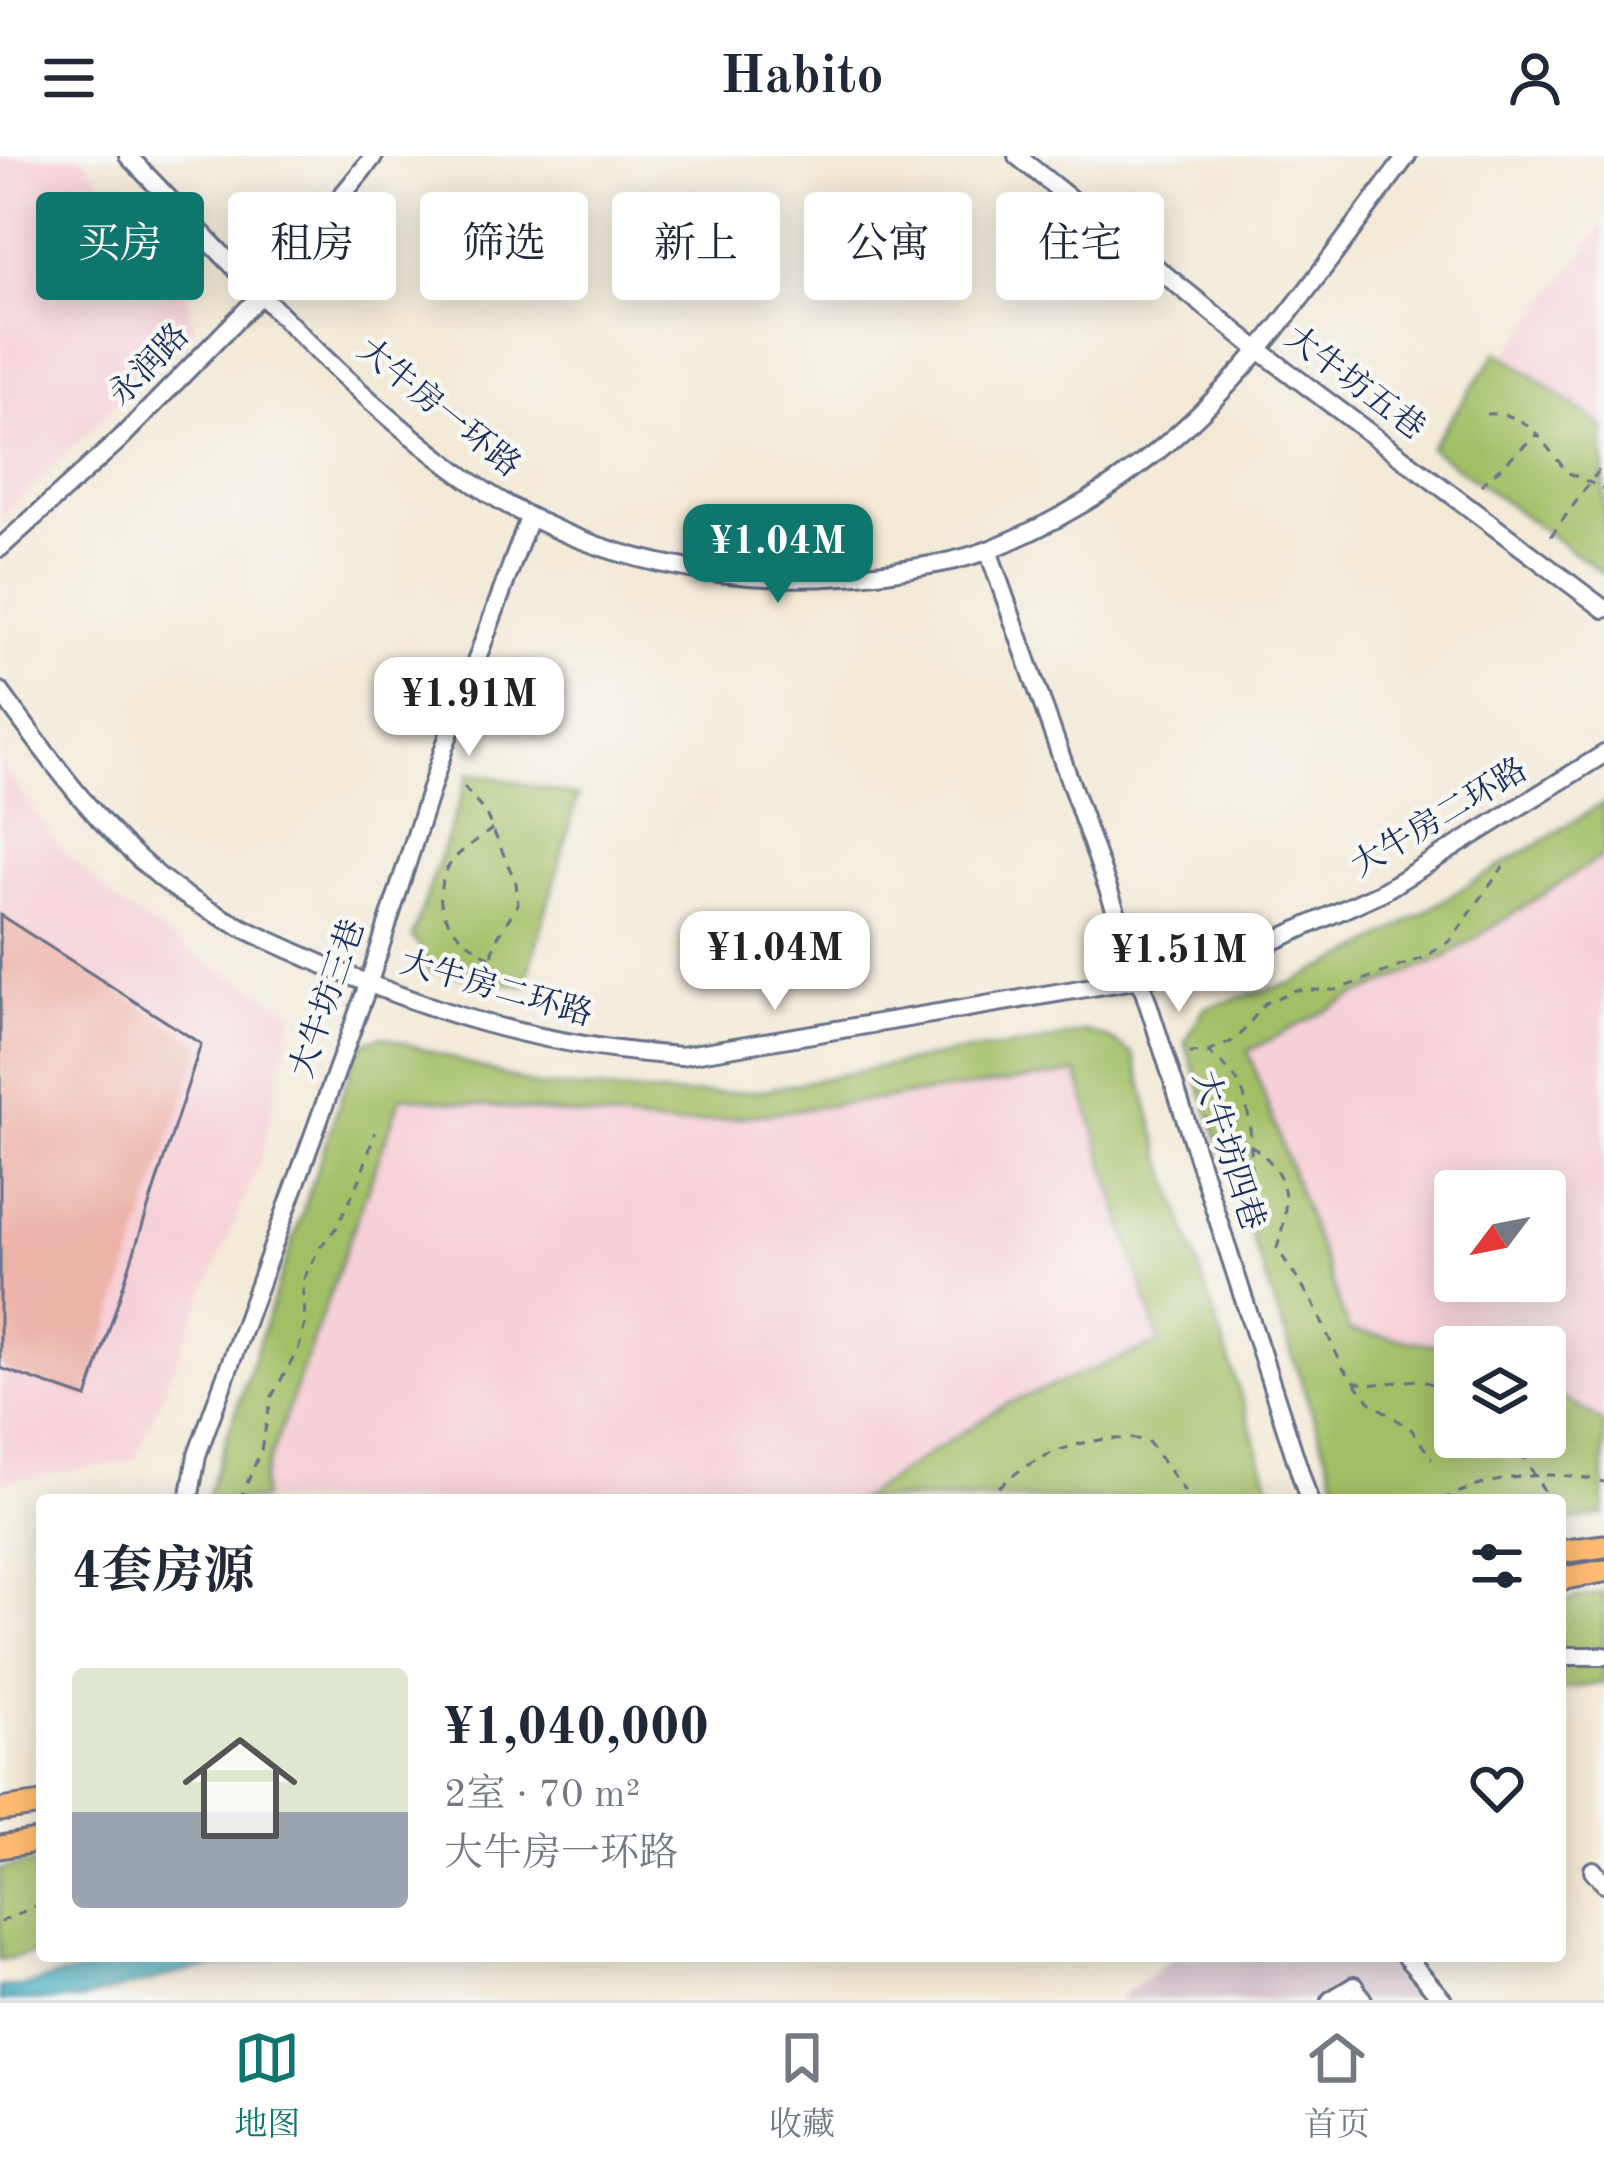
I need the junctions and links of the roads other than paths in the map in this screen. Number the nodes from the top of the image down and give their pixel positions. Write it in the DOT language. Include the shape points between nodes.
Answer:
graph roads {
  1 [pos="128,156"];
  2 [pos="374,156"];
  3 [pos="1017,156"];
  4 [pos="1407,156"];
  5 [pos="345,192"];
  6 [pos="228,259"];
  7 [pos="256,300"];
  8 [pos="268,300"];
  9 [pos="1259,350"];
  10 [pos="529,518"];
  11 [pos="0,548"];
  12 [pos="988,550"];
  13 [pos="1604,609"];
  14 [pos="0,691"];
  15 [pos="1604,754"];
  16 [pos="1140,979"];
  17 [pos="368,985"];
  18 [pos="190,1494"];
  19 [pos="1307,1494"];
  20 [pos="1604,1546"];
  21 [pos="1566,1551"];
  22 [pos="1604,1571"];
  23 [pos="1566,1578"];
  24 [pos="1566,1656"];
  25 [pos="1604,1656"];
  26 [pos="36,1805"];
  27 [pos="0,1810"];
  28 [pos="36,1841"];
  29 [pos="0,1847"];
  30 [pos="1410,1962"];
  31 [pos="1331,2000"];
  32 [pos="1363,2000"];
  33 [pos="1442,2000"];
  1 -- 6 [label="street, 大牛房一环路"];
  2 -- 5 [label="street, 永润路"];
  3 -- 9 [label="street, 大牛坊五巷"];
  4 -- 9 [label="street, 大牛房一环路"];
  7 -- 11 [label="street, 永润路"];
  8 -- 10 [label="street, 大牛房一环路" via="388,416"];
  9 -- 12 [label="street, 大牛房一环路" via="1140,465"];
  9 -- 13 [label="street, 大牛坊五巷"];
  10 -- 12 [label="street, 大牛房一环路" via="625,554 764,579 893,571"];
  10 -- 17 [label="street, 大牛坊三巷"];
  12 -- 16 [label="street, 大牛坊四巷"];
  14 -- 17 [label="street, 大牛房二环路" via="82,804 163,879 245,929"];
  15 -- 16 [label="street, 大牛房二环路" via="1382,892 1258,948"];
  16 -- 17 [label="street, 大牛房二环路" via="680,1056 525,1036"];
  16 -- 19 [label="street, 大牛坊四巷"];
  17 -- 18 [label="street, 大牛坊三巷" via="212,1412"];
  20 -- 21 [label="main road"];
  22 -- 23 [label="main road"];
  24 -- 25 [label="street"];
  26 -- 27 [label="main road"];
  28 -- 29 [label="main road"];
  30 -- 33 [label="street"];
  31 -- 32 [label="street" via="1354,1986"];
}
